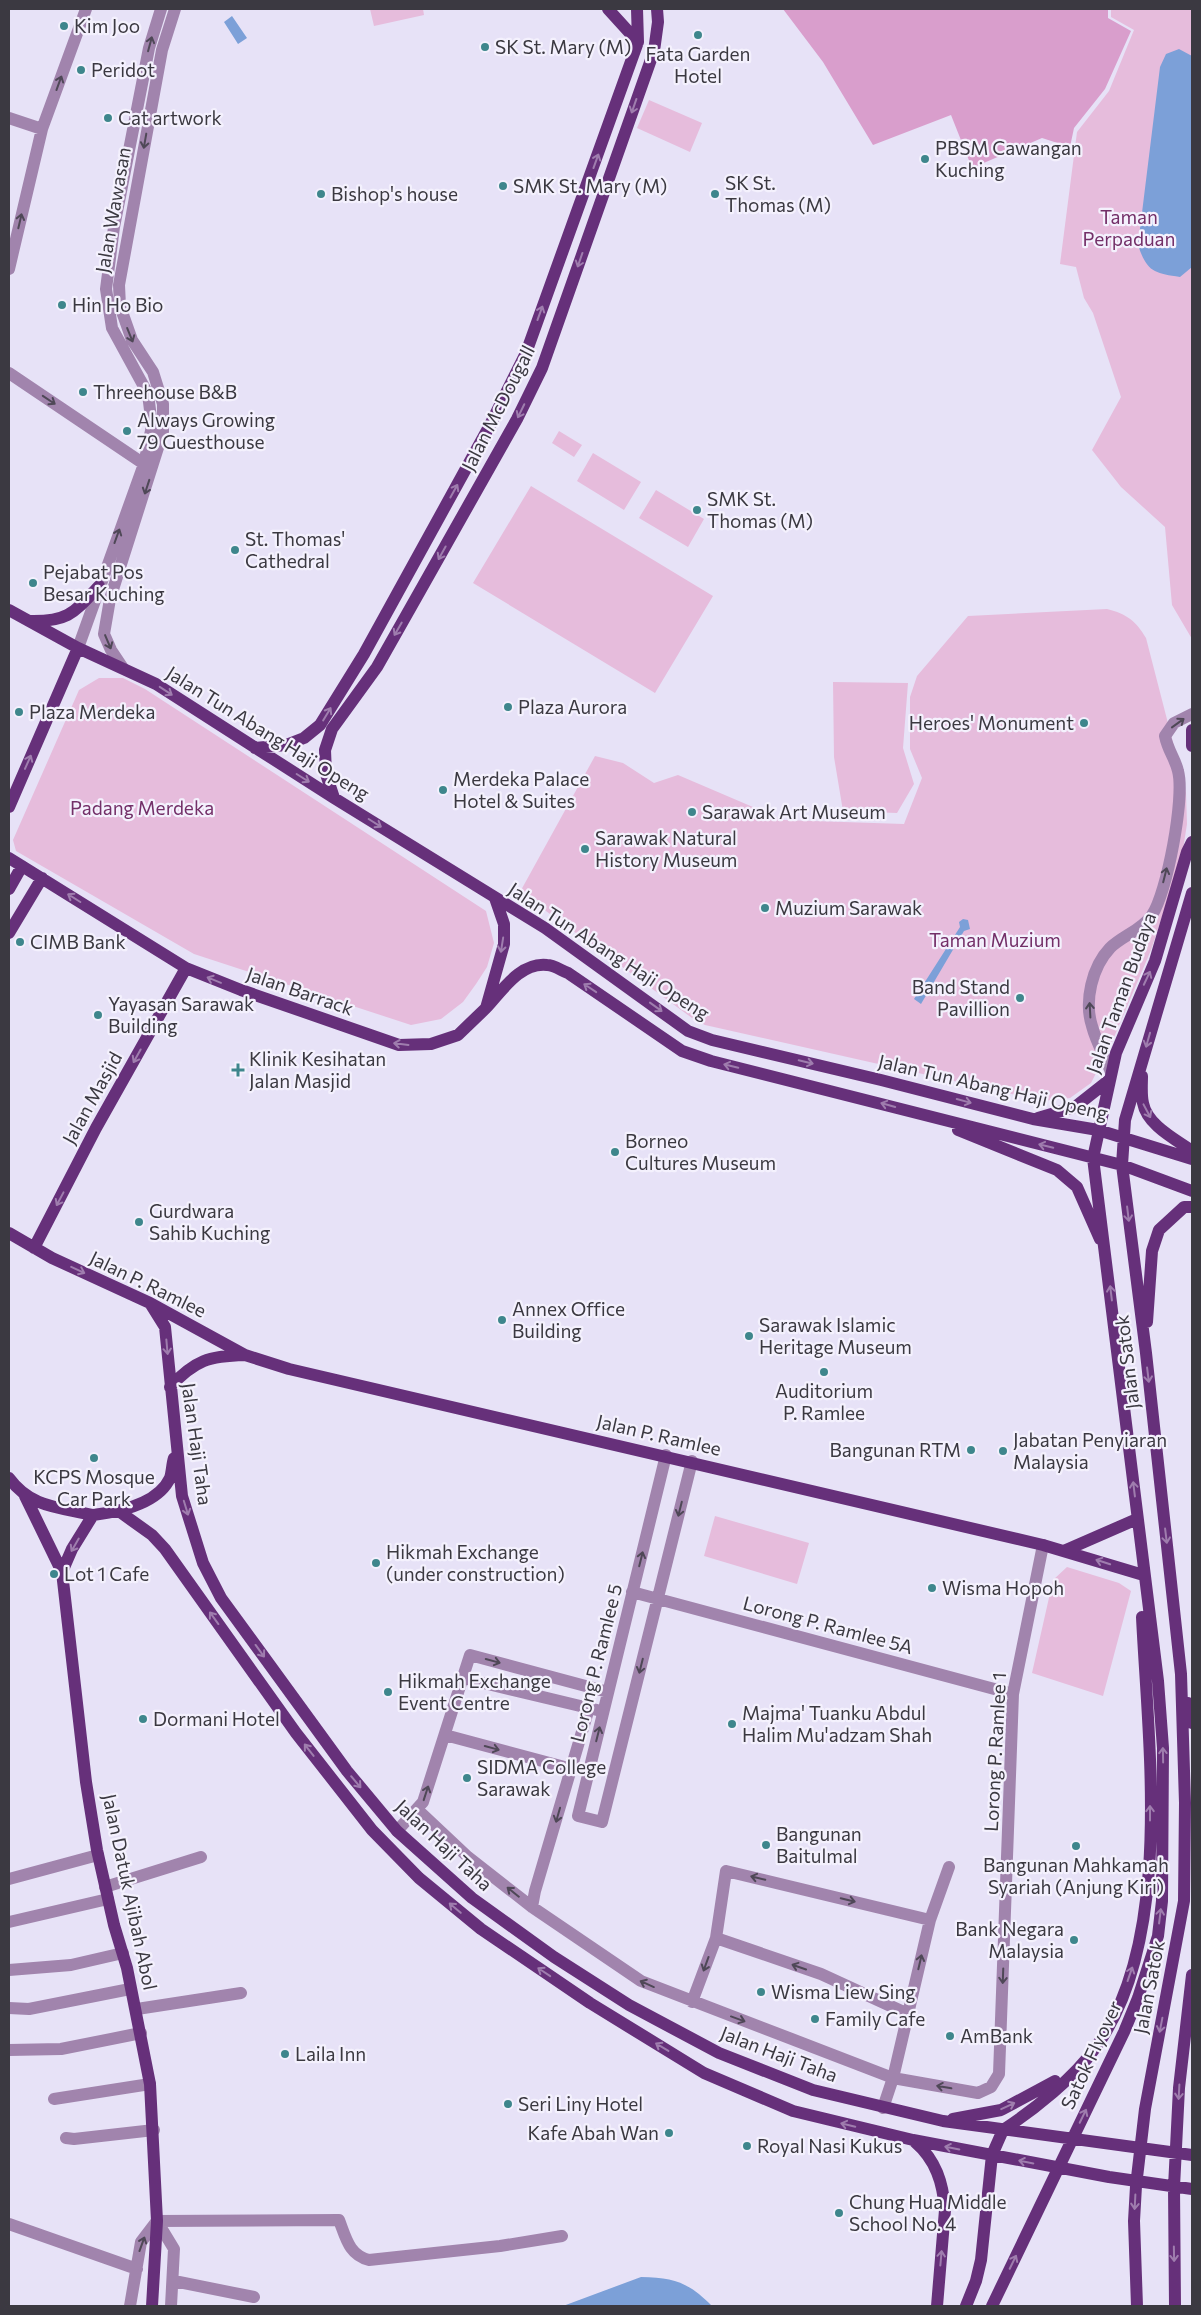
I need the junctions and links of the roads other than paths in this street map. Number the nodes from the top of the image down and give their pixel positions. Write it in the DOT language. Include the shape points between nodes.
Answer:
graph roads {
  1 [pos="86,9"];
  2 [pos="161,9"];
  3 [pos="175,9"];
  4 [pos="608,9"];
  5 [pos="637,9"];
  6 [pos="657,9"];
  7 [pos="663,9"];
  8 [pos="658,22"];
  9 [pos="638,42"];
  10 [pos="9,118"];
  11 [pos="42,128"];
  12 [pos="9,269"];
  13 [pos="9,373"];
  14 [pos="144,464"];
  15 [pos="99,586"];
  16 [pos="9,610"];
  17 [pos="29,621"];
  18 [pos="78,648"];
  19 [pos="123,668"];
  20 [pos="1192,714"];
  21 [pos="1192,730"];
  22 [pos="1192,746"];
  23 [pos="255,748"];
  24 [pos="334,798"];
  25 [pos="9,807"];
  26 [pos="1192,842"];
  27 [pos="9,858"];
  28 [pos="22,866"];
  29 [pos="42,878"];
  30 [pos="9,889"];
  31 [pos="1192,893"];
  32 [pos="494,898"];
  33 [pos="9,933"];
  34 [pos="186,968"];
  35 [pos="486,1008"];
  36 [pos="1142,1063"];
  37 [pos="1110,1076"];
  38 [pos="913,1113"];
  39 [pos="1034,1119"];
  40 [pos="1098,1130"];
  41 [pos="1124,1138"];
  42 [pos="1192,1151"];
  43 [pos="1093,1158"];
  44 [pos="1192,1159"];
  45 [pos="1122,1165"];
  46 [pos="1192,1191"];
  47 [pos="1192,1207"];
  48 [pos="9,1233"];
  49 [pos="34,1248"];
  50 [pos="1106,1255"];
  51 [pos="150,1303"];
  52 [pos="1146,1353"];
  53 [pos="244,1355"];
  54 [pos="170,1387"];
  55 [pos="176,1448"];
  56 [pos="666,1455"];
  57 [pos="692,1461"];
  58 [pos="9,1478"];
  59 [pos="25,1496"];
  60 [pos="120,1512"];
  61 [pos="93,1515"];
  62 [pos="1137,1518"];
  63 [pos="1043,1544"];
  64 [pos="1140,1548"];
  65 [pos="1066,1550"];
  66 [pos="62,1572"];
  67 [pos="1140,1574"];
  68 [pos="632,1592"];
  69 [pos="657,1599"];
  70 [pos="1181,1674"];
  71 [pos="463,1678"];
  72 [pos="608,1692"];
  73 [pos="1013,1694"];
  74 [pos="589,1708"];
  75 [pos="603,1711"];
  76 [pos="1192,1723"];
  77 [pos="445,1735"];
  78 [pos="572,1769"];
  79 [pos="1164,1804"];
  80 [pos="418,1810"];
  81 [pos="397,1831"];
  82 [pos="98,1854"];
  83 [pos="201,1857"];
  84 [pos="949,1867"];
  85 [pos="9,1879"];
  86 [pos="106,1893"];
  87 [pos="532,1908"];
  88 [pos="930,1920"];
  89 [pos="9,1922"];
  90 [pos="716,1938"];
  91 [pos="123,1953"];
  92 [pos="9,1970"];
  93 [pos="1192,1974"];
  94 [pos="130,1989"];
  95 [pos="241,1993"];
  96 [pos="692,2002"];
  97 [pos="9,2008"];
  98 [pos="137,2009"];
  99 [pos="908,2014"];
  100 [pos="141,2033"];
  101 [pos="9,2050"];
  102 [pos="1076,2070"];
  103 [pos="893,2078"];
  104 [pos="150,2084"];
  105 [pos="54,2099"];
  106 [pos="883,2108"];
  107 [pos="943,2121"];
  108 [pos="154,2130"];
  109 [pos="1003,2130"];
  110 [pos="66,2138"];
  111 [pos="913,2140"];
  112 [pos="1177,2154"];
  113 [pos="992,2155"];
  114 [pos="1192,2156"];
  115 [pos="1174,2187"];
  116 [pos="1192,2189"];
  117 [pos="157,2221"];
  118 [pos="9,2224"];
  119 [pos="562,2236"];
  120 [pos="137,2269"];
  121 [pos="174,2281"];
  122 [pos="254,2297"];
  123 [pos="130,2306"];
  124 [pos="152,2306"];
  125 [pos="171,2306"];
  126 [pos="937,2306"];
  127 [pos="966,2306"];
  128 [pos="992,2306"];
  129 [pos="1137,2306"];
  130 [pos="1175,2306"];
  11 -- 1 [label="street, one-way"];
  14 -- 2 [label="street, Jalan Wawasan, one-way" via="152,426 150,402 138,373 112,328 106,290 114,227 149,48"];
  3 -- 19 [label="street, Jalan Wawasan, one-way" via="162,50 119,285 120,306 132,340 153,372 163,404 163,432 110,599 104,634"];
  4 -- 9 [label="main road"];
  5 -- 9 [label="main road, Jalan McDougall"];
  6 -- 8 [label="main road, Jalan McDougall"];
  7 -- 8 [label="main road"];
  8 -- 24 [label="main road, Jalan McDougall, one-way" via="654,51 542,368 420,592 376,667 332,729 325,750 326,774"];
  23 -- 9 [label="main road, Jalan McDougall, one-way" via="286,745 304,738 320,725 364,654 490,425 526,353"];
  10 -- 11 [label="street"];
  12 -- 11 [label="street, one-way"];
  13 -- 14 [label="street, one-way"];
  15 -- 14 [label="street, Jalan Wawasan, one-way"];
  15 -- 17 [label="main road" via="75,612 65,617"];
  15 -- 18 [label="street, Jalan Wawasan"];
  16 -- 17 [label="main road, Jalan Tun Abang Haji Openg"];
  17 -- 18 [label="main road, Jalan Tun Abang Haji Openg"];
  18 -- 19 [label="main road, Jalan Tun Abang Haji Openg"];
  25 -- 18 [label="main road, one-way"];
  19 -- 23 [label="main road, Jalan Tun Abang Haji Openg, one-way" via="156,684"];
  37 -- 20 [label="street, one-way" via="1091,1025 1089,993 1098,964 1111,947 1152,916 1159,899 1178,821 1181,790 1178,770 1165,736 1174,723"];
  21 -- 22 [label="main road"];
  23 -- 24 [label="main road, Jalan Tun Abang Haji Openg, one-way"];
  24 -- 32 [label="main road, Jalan Tun Abang Haji Openg, one-way"];
  37 -- 26 [label="main road, Jalan Taman Budaya, one-way" via="1155,961"];
  27 -- 28 [label="main road, Jalan Barrack"];
  28 -- 29 [label="main road, Jalan Barrack"];
  28 -- 30 [label="main road"];
  29 -- 33 [label="main road"];
  34 -- 29 [label="main road, Jalan Barrack, one-way"];
  31 -- 36 [label="main road, Jalan Taman Budaya, one-way"];
  32 -- 35 [label="main road, one-way" via="504,924 504,944"];
  32 -- 39 [label="main road, Jalan Tun Abang Haji Openg, one-way" via="545,928 688,1031 712,1040"];
  35 -- 34 [label="main road, Jalan Barrack, one-way" via="458,1035 431,1044 400,1045"];
  34 -- 49 [label="main road, Jalan Masjid, one-way" via="96,1128"];
  38 -- 35 [label="main road, one-way" via="682,1051 568,973 548,964 532,965 519,972"];
  36 -- 41 [label="main road, Jalan Taman Budaya" via="1125,1120"];
  36 -- 42 [label="main road, one-way" via="1143,1104 1148,1116"];
  37 -- 39 [label="main road" via="1075,1107"];
  37 -- 40 [label="main road, Jalan Taman Budaya"];
  43 -- 38 [label="main road, one-way"];
  38 -- 50 [label="main road" via="1057,1170 1077,1187"];
  39 -- 40 [label="main road, Jalan Tun Abang Haji Openg"];
  40 -- 41 [label="main road, Jalan Tun Abang Haji Openg"];
  40 -- 43 [label="main road, Jalan Taman Budaya"];
  41 -- 44 [label="main road, Jalan Tun Abang Haji Openg"];
  41 -- 45 [label="main road, Jalan Taman Budaya"];
  43 -- 45 [label="main road"];
  43 -- 50 [label="main road, Jalan Satok"];
  45 -- 46 [label="main road"];
  45 -- 52 [label="main road, Jalan Satok, one-way"];
  47 -- 52 [label="main road" via="1184,1207 1159,1230 1152,1250"];
  48 -- 49 [label="main road, Jalan P. Ramlee"];
  49 -- 51 [label="main road, Jalan P. Ramlee, one-way"];
  62 -- 50 [label="main road, Jalan Satok, one-way"];
  51 -- 53 [label="main road, Jalan P. Ramlee"];
  51 -- 54 [label="main road, Jalan Haji Taha, one-way" via="165,1327"];
  52 -- 70 [label="main road, Jalan Satok, one-way"];
  53 -- 54 [label="main road, Jalan P. Ramlee" via="215,1356 185,1370"];
  53 -- 56 [label="main road, Jalan P. Ramlee" via="348,1384"];
  54 -- 55 [label="main road, Jalan Haji Taha"];
  55 -- 60 [label="main road" via="170,1479 147,1500"];
  55 -- 81 [label="main road, Jalan Haji Taha, one-way" via="182,1496 203,1563 221,1598 347,1772"];
  56 -- 57 [label="main road, Jalan P. Ramlee"];
  68 -- 56 [label="street, Lorong P. Ramlee 5, one-way"];
  57 -- 63 [label="main road, Jalan P. Ramlee"];
  57 -- 69 [label="street, Lorong P. Ramlee 5, one-way"];
  58 -- 59 [label="main road"];
  59 -- 61 [label="main road" via="43,1504"];
  59 -- 66 [label="main road, Jalan Datuk Ajibah Abol"];
  60 -- 61 [label="main road"];
  111 -- 60 [label="main road, Jalan Haji Taha, one-way" via="793,2111 704,2072 590,2003 481,1929 419,1878 372,1830 296,1733 165,1549 152,1535"];
  61 -- 66 [label="main road, one-way"];
  62 -- 64 [label="main road, Jalan Satok"];
  62 -- 65 [label="main road"];
  63 -- 65 [label="main road, Jalan P. Ramlee"];
  63 -- 73 [label="street, Lorong P. Ramlee 1"];
  64 -- 67 [label="main road, Jalan Satok"];
  79 -- 64 [label="main road, Jalan Satok, one-way" via="1158,1681"];
  67 -- 65 [label="main road, Jalan P. Ramlee, one-way"];
  66 -- 82 [label="main road, Jalan Datuk Ajibah Abol" via="86,1782"];
  102 -- 67 [label="main road, Jalan Satok, one-way" via="1096,2047 1126,1988 1139,1949 1146,1899 1150,1860 1150,1774"];
  68 -- 69 [label="street, Lorong P. Ramlee 5A"];
  68 -- 72 [label="street, Lorong P. Ramlee 5"];
  69 -- 73 [label="street, Lorong P. Ramlee 5A"];
  69 -- 75 [label="street, Lorong P. Ramlee 5, one-way" via="602,1822 578,1816"];
  70 -- 76 [label="main road, Jalan Satok"];
  70 -- 129 [label="main road, Jalan Satok, one-way" via="1184,1901 1145,2109 1136,2186"];
  71 -- 72 [label="street, one-way" via="470,1655"];
  71 -- 74 [label="street"];
  71 -- 77 [label="street"];
  72 -- 75 [label="street, Lorong P. Ramlee 5"];
  73 -- 103 [label="street, Lorong P. Ramlee 1, one-way" via="999,2074 991,2087 978,2093"];
  74 -- 75 [label="street"];
  74 -- 78 [label="street"];
  77 -- 78 [label="street, one-way"];
  80 -- 77 [label="street, one-way"];
  78 -- 87 [label="street, one-way"];
  128 -- 79 [label="main road, Satok Flyover, one-way" via="1124,2032 1141,1989 1158,1936"];
  80 -- 81 [label="street"];
  87 -- 80 [label="street, Lorong P. Ramlee 1, one-way" via="468,1857"];
  81 -- 106 [label="main road, Jalan Haji Taha" via="472,1898 554,1958 630,2004 719,2053 813,2090"];
  82 -- 85 [label="street"];
  82 -- 86 [label="main road, Jalan Datuk Ajibah Abol"];
  83 -- 86 [label="street"];
  84 -- 88 [label="street"];
  86 -- 89 [label="street"];
  86 -- 91 [label="main road, Jalan Datuk Ajibah Abol"];
  96 -- 87 [label="street, Lorong P. Ramlee 1, one-way" via="642,1982"];
  88 -- 90 [label="street" via="726,1871"];
  99 -- 88 [label="street, one-way"];
  90 -- 96 [label="street, one-way"];
  99 -- 90 [label="street, one-way" via="821,1974"];
  91 -- 92 [label="street" via="71,1965"];
  91 -- 94 [label="main road, Jalan Datuk Ajibah Abol"];
  93 -- 112 [label="main road, one-way" via="1179,2088"];
  94 -- 97 [label="street" via="29,2009"];
  94 -- 98 [label="main road, Jalan Datuk Ajibah Abol"];
  95 -- 98 [label="street"];
  96 -- 103 [label="street, Lorong P. Ramlee 1, one-way"];
  98 -- 100 [label="main road, Jalan Datuk Ajibah Abol"];
  99 -- 103 [label="street"];
  100 -- 101 [label="street" via="62,2049"];
  100 -- 104 [label="main road, Jalan Datuk Ajibah Abol"];
  107 -- 102 [label="main road, one-way" via="1001,2110"];
  102 -- 109 [label="main road, Jalan Satok" via="1023,2117"];
  103 -- 106 [label="street"];
  104 -- 105 [label="street"];
  104 -- 108 [label="main road, Jalan Datuk Ajibah Abol"];
  106 -- 107 [label="main road, Jalan Haji Taha"];
  107 -- 109 [label="main road, Jalan Haji Taha"];
  108 -- 110 [label="street"];
  108 -- 117 [label="main road, Jalan Datuk Ajibah Abol"];
  109 -- 112 [label="main road, Jalan Haji Taha"];
  109 -- 113 [label="main road"];
  113 -- 111 [label="main road, Jalan Haji Taha, one-way"];
  126 -- 111 [label="main road, one-way" via="944,2197 936,2166"];
  112 -- 114 [label="main road, Jalan Haji Taha"];
  112 -- 115 [label="main road"];
  115 -- 113 [label="main road, Jalan Haji Taha, one-way"];
  113 -- 127 [label="main road" via="981,2260"];
  115 -- 116 [label="main road, Jalan Haji Taha"];
  115 -- 130 [label="main road, one-way"];
  117 -- 119 [label="street" via="339,2220 350,2249 359,2258 369,2260"];
  120 -- 117 [label="street, one-way" via="141,2242"];
  117 -- 121 [label="street" via="174,2248"];
  117 -- 124 [label="main road, Jalan Datuk Ajibah Abol"];
  118 -- 120 [label="street"];
  120 -- 123 [label="street"];
  121 -- 122 [label="street"];
  121 -- 125 [label="street"];
}
